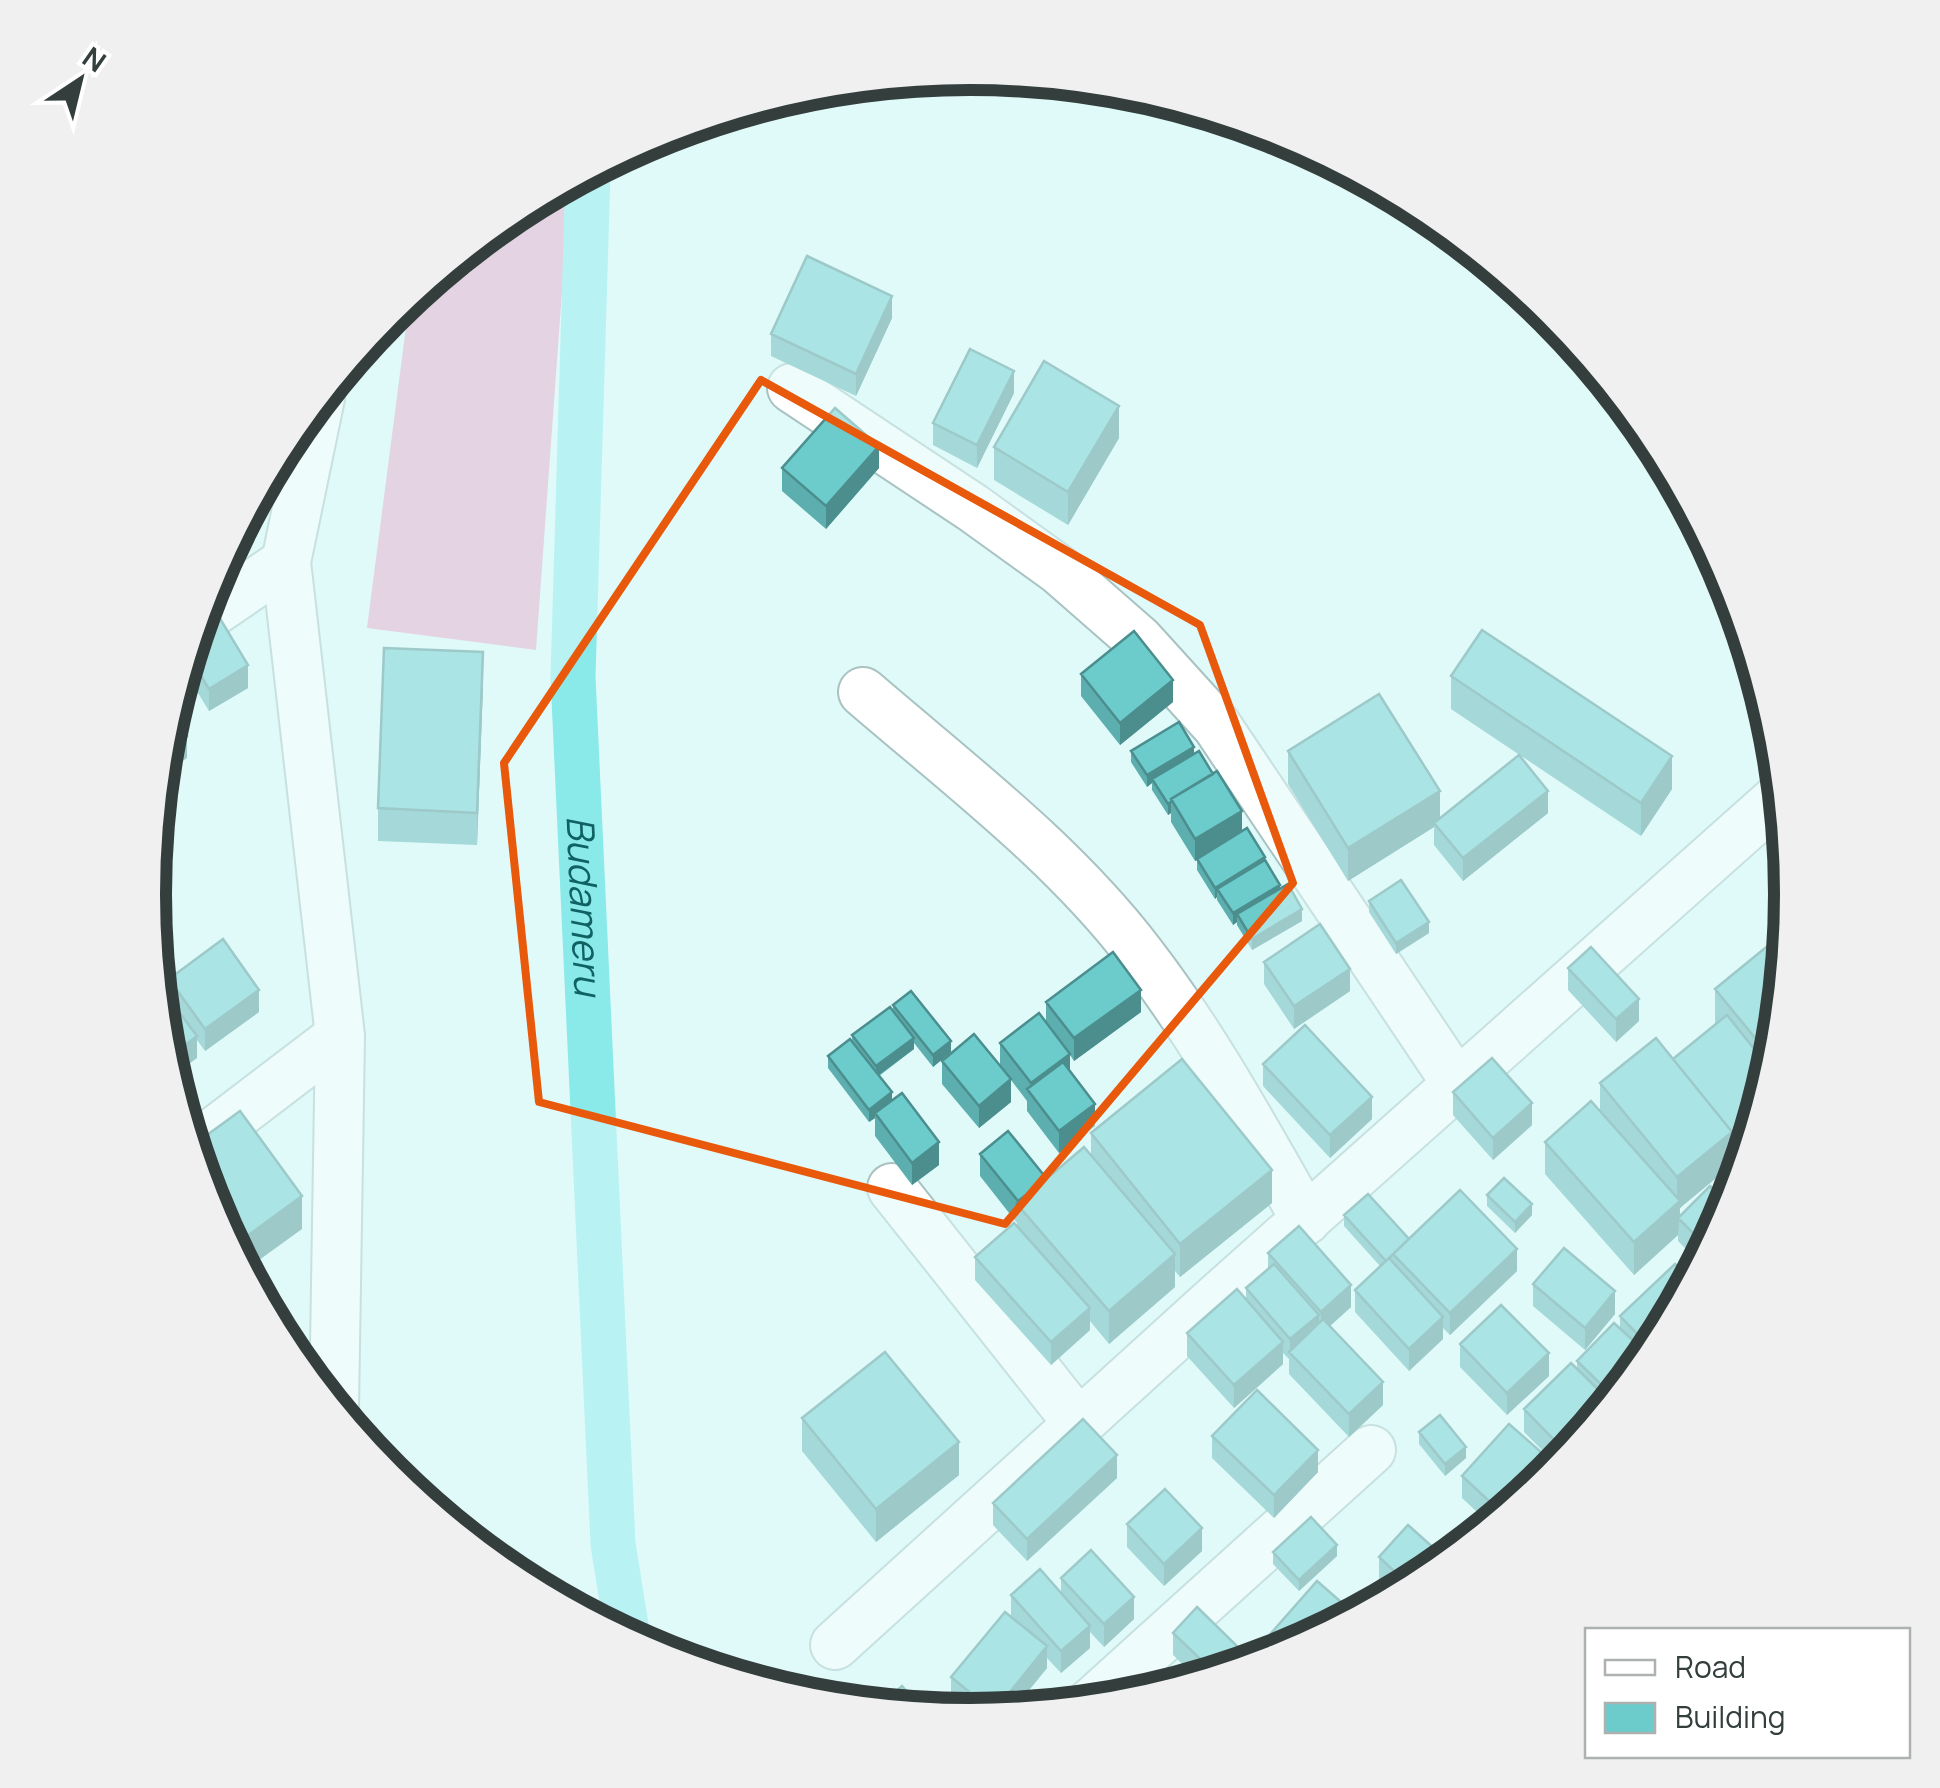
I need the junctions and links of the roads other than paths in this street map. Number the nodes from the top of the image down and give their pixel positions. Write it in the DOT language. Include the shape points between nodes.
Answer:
graph roads {
  1 [pos="792,388"];
  2 [pos="313,430"];
  3 [pos="286,562"];
  4 [pos="219,608"];
  5 [pos="863,692"];
  6 [pos="1769,807"];
  7 [pos="340,1036"];
  8 [pos="1457,1084"];
  9 [pos="205,1139"];
  10 [pos="892,1188"];
  11 [pos="1306,1220"];
  12 [pos="334,1386"];
  13 [pos="1080,1424"];
  14 [pos="1371,1450"];
  15 [pos="836,1645"];
  16 [pos="1110,1686"];
  1 -- 8 [label="street" via="1059,570 1139,640 1217,726"];
  2 -- 3 [label="street"];
  3 -- 4 [label="street"];
  3 -- 7 [label="street"];
  5 -- 11 [label="street" via="1044,849 1139,952 1201,1037"];
  6 -- 8 [label="street"];
  7 -- 9 [label="street"];
  7 -- 12 [label="street"];
  8 -- 11 [label="street"];
  10 -- 13 [label="street"];
  11 -- 13 [label="street"];
  13 -- 15 [label="street"];
  14 -- 16 [label="street"];
}
